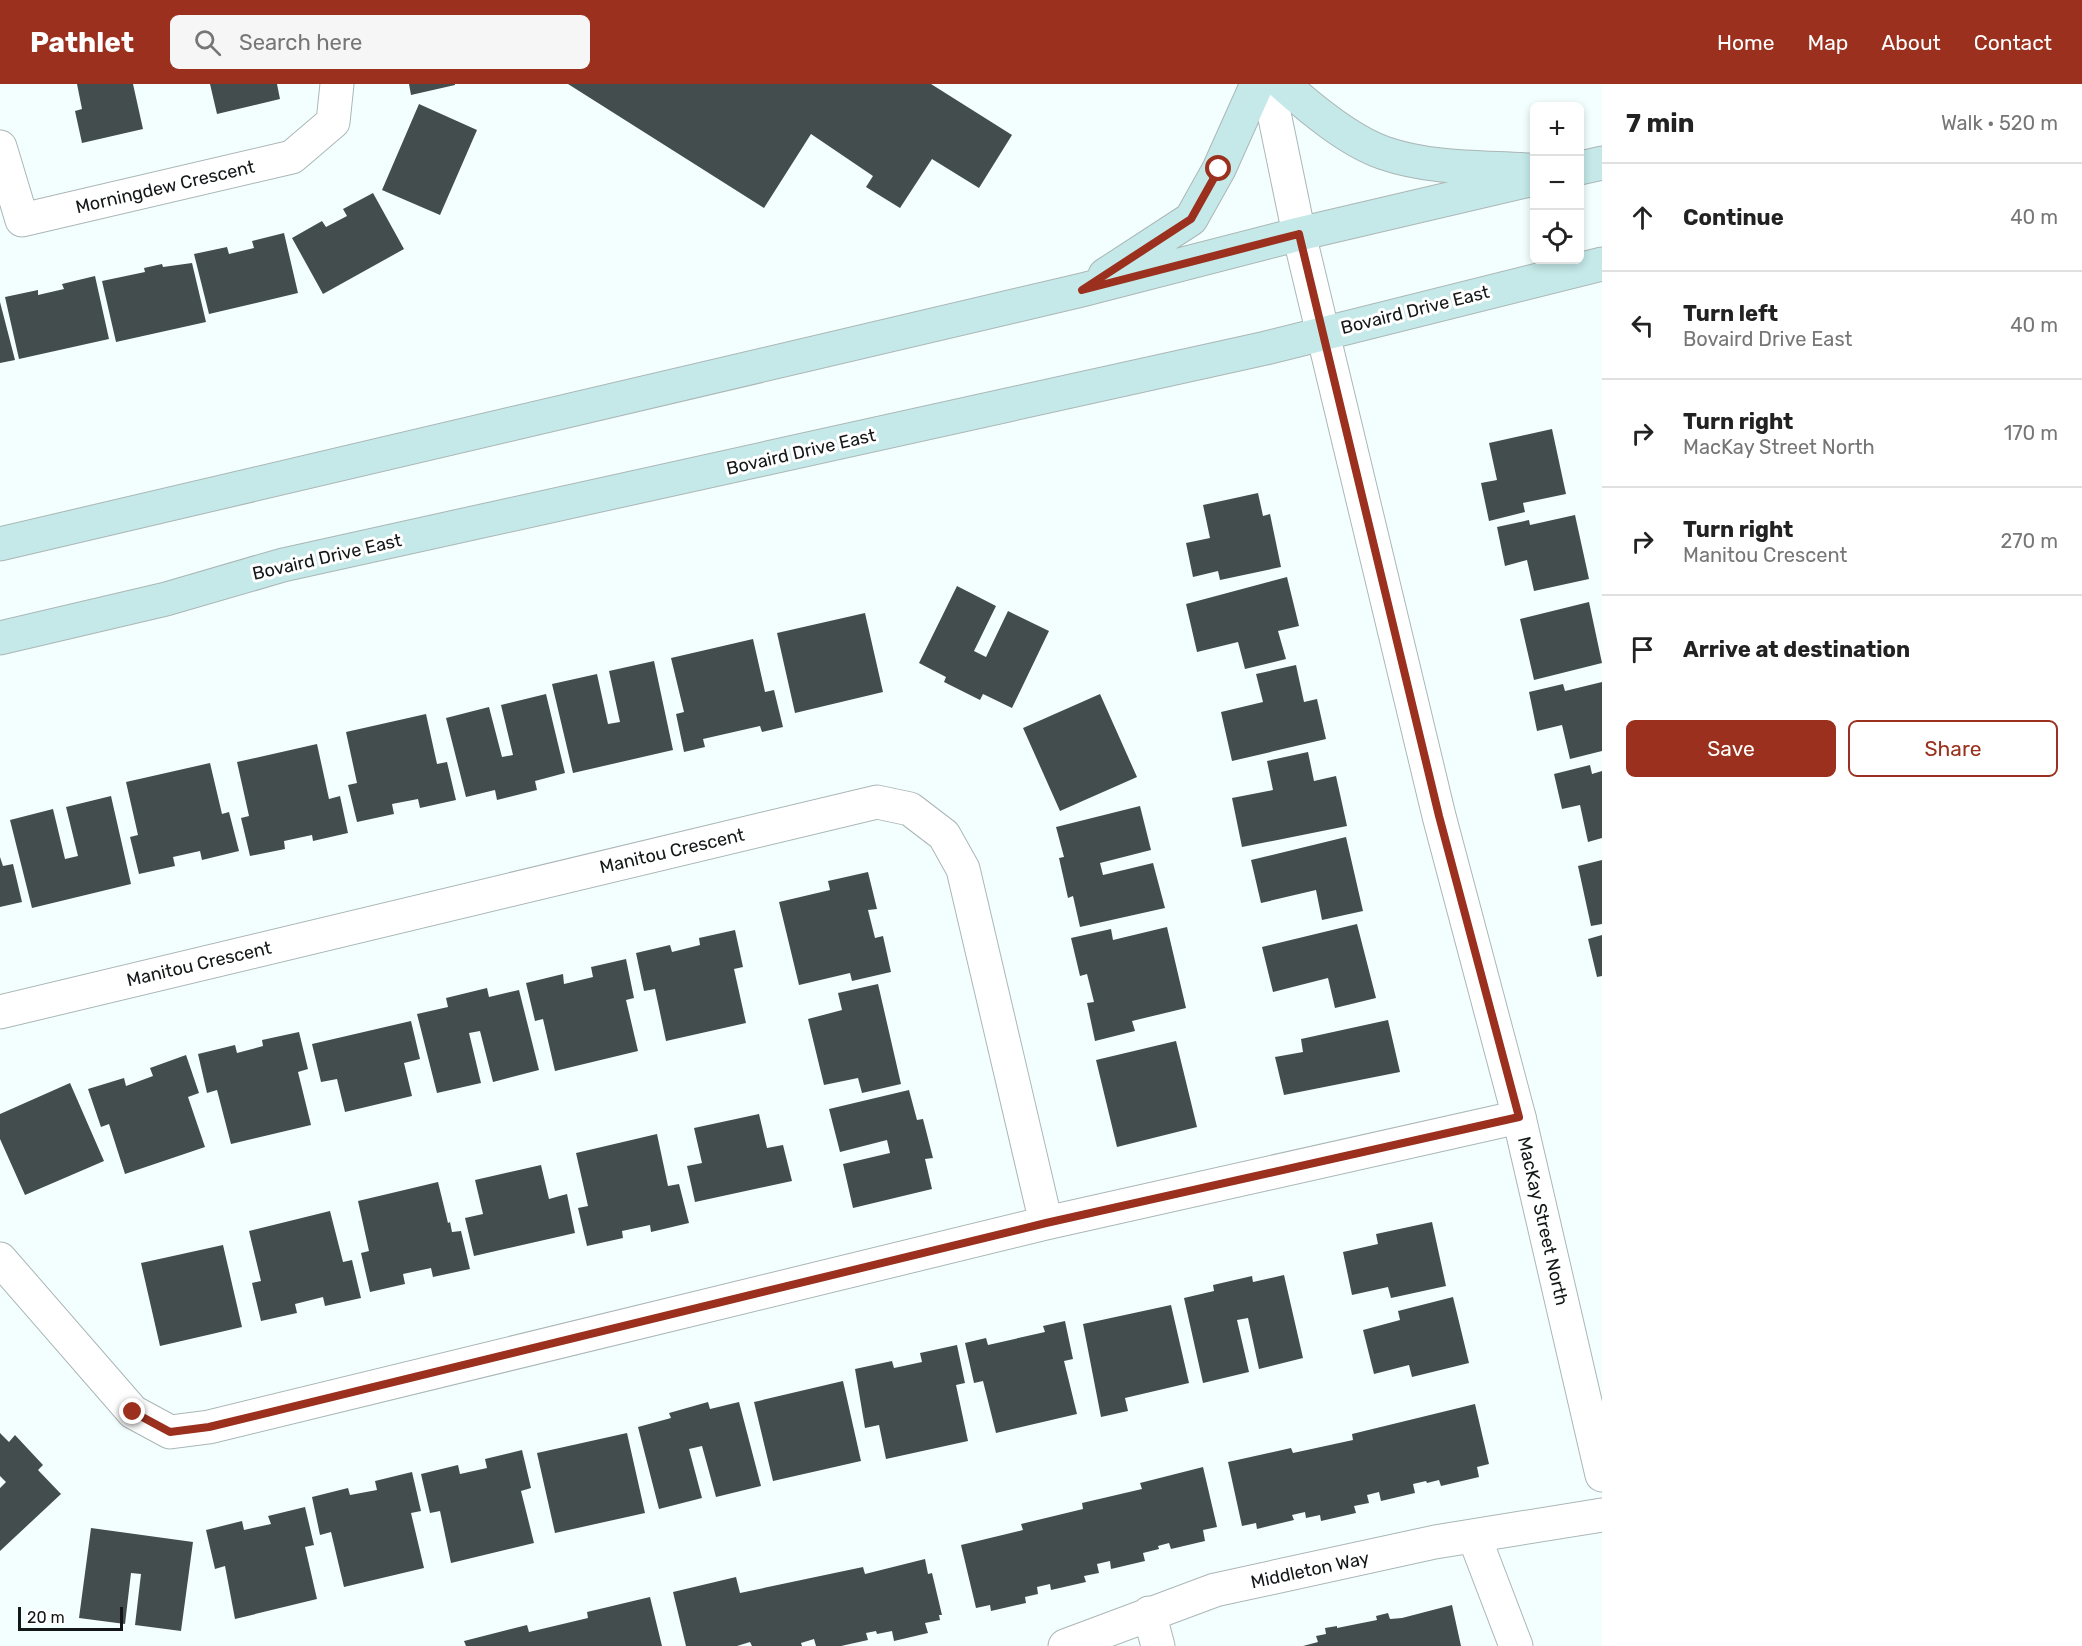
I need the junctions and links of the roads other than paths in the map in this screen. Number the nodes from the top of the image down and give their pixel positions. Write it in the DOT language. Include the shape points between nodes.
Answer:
graph roads {
  1 [pos="337,84"];
  2 [pos="1257,84"];
  3 [pos="1268,84"];
  4 [pos="1283,84"];
  5 [pos="0,147"];
  6 [pos="1602,163"];
  7 [pos="1584,167"];
  8 [pos="1530,170"];
  9 [pos="1530,180"];
  10 [pos="11,223"];
  11 [pos="1299,234"];
  12 [pos="1602,264"];
  13 [pos="1082,290"];
  14 [pos="1323,332"];
  15 [pos="0,544"];
  16 [pos="0,638"];
  17 [pos="0,1012"];
  18 [pos="1519,1117"];
  19 [pos="1046,1223"];
  20 [pos="0,1259"];
  21 [pos="1602,1476"];
  22 [pos="1602,1515"];
  23 [pos="1474,1536"];
  24 [pos="1149,1613"];
  25 [pos="1065,1646"];
  26 [pos="1158,1646"];
  27 [pos="1516,1646"];
  1 -- 10 [label="street, Morningdew Crescent" via="333,122 292,157"];
  2 -- 13 [label="main road" via="1219,169 1191,219"];
  3 -- 11 [label="street, MacKay Street North"];
  4 -- 8 [label="main road" via="1321,118 1382,153 1432,164"];
  5 -- 10 [label="street, Morningdew Crescent"];
  6 -- 7 [label="main road"];
  9 -- 11 [label="main road"];
  11 -- 13 [label="main road"];
  11 -- 14 [label="street, MacKay Street North"];
  12 -- 14 [label="main road, Bovaird Drive East"];
  13 -- 15 [label="main road"];
  14 -- 16 [label="main road, Bovaird Drive East" via="284,565 166,599"];
  14 -- 18 [label="street, MacKay Street North" via="1439,816"];
  17 -- 19 [label="street, Manitou Crescent" via="877,802 910,809 944,835 963,870"];
  18 -- 19 [label="street"];
  18 -- 21 [label="street, MacKay Street North"];
  19 -- 20 [label="street" via="209,1427 170,1432 133,1412"];
  22 -- 23 [label="street, Middleton Way"];
  23 -- 24 [label="street, Middleton Way" via="1215,1590"];
  23 -- 27 [label="street"];
  24 -- 25 [label="street, Middleton Way"];
  24 -- 26 [label="street"];
}
